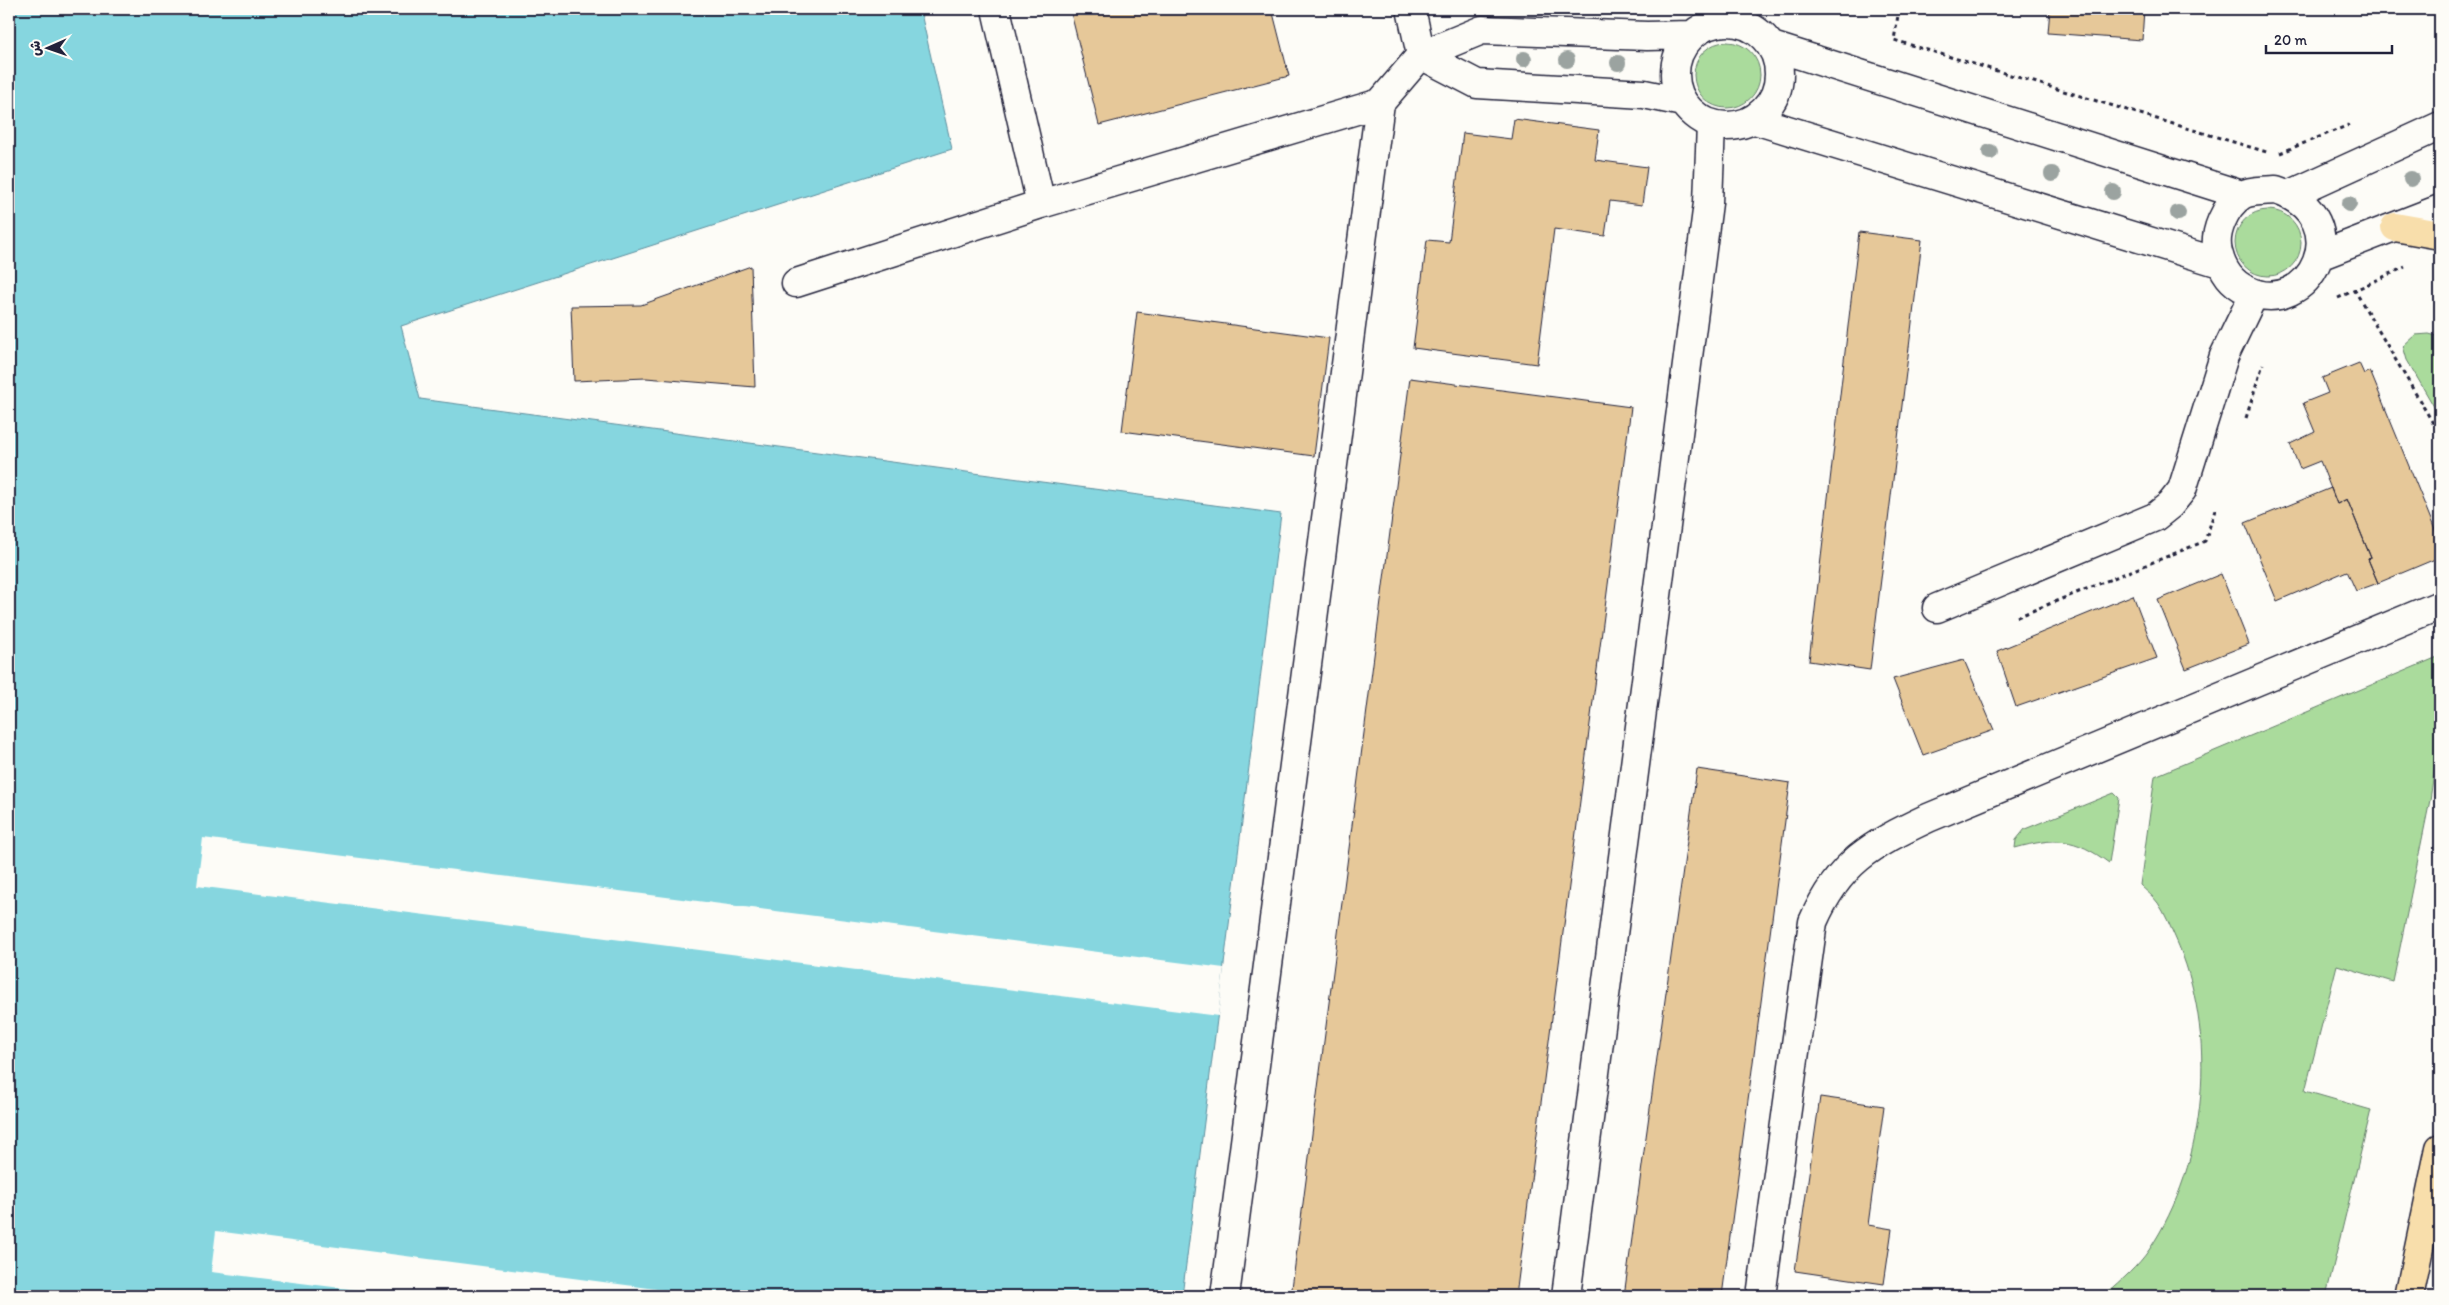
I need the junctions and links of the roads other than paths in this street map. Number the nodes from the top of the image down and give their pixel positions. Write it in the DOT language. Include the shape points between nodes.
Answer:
graph roads {
  1 [pos="996,9"];
  2 [pos="1411,9"];
  3 [pos="1744,16"];
  4 [pos="1692,35"];
  5 [pos="1772,46"];
  6 [pos="1421,55"];
  7 [pos="1682,102"];
  8 [pos="1380,103"];
  9 [pos="1755,120"];
  10 [pos="1711,124"];
  11 [pos="2440,126"];
  12 [pos="2242,195"];
  13 [pos="2289,195"];
  14 [pos="1041,204"];
  15 [pos="2440,209"];
  16 [pos="2395,227"];
  17 [pos="2440,235"];
  18 [pos="2320,256"];
  19 [pos="2220,263"];
  20 [pos="796,283"];
  21 [pos="2254,294"];
  22 [pos="2440,605"];
  23 [pos="1937,608"];
  24 [pos="2440,1148"];
  25 [pos="1225,1296"];
  26 [pos="1566,1296"];
  27 [pos="1761,1296"];
  28 [pos="2409,1296"];
  1 -- 14 [label="lane"];
  2 -- 6 [label="lane"];
  3 -- 4 [label="lane" via="1708,25"];
  3 -- 5 [label="lane"];
  4 -- 6 [label="lane" via="1482,30"];
  4 -- 7 [label="lane" via="1681,50 1676,67 1676,85"];
  5 -- 9 [label="lane" via="1779,63 1779,82 1774,99"];
  5 -- 12 [label="lane"];
  6 -- 7 [label="lane" via="1477,84 1644,94"];
  6 -- 8 [label="lane"];
  7 -- 10 [label="lane" via="1695,116"];
  8 -- 14 [label="lane"];
  8 -- 25 [label="lane"];
  9 -- 10 [label="lane" via="1735,126"];
  9 -- 19 [label="lane"];
  10 -- 26 [label="lane" via="1708,203"];
  11 -- 13 [label="lane"];
  12 -- 13 [label="lane" via="2276,190"];
  12 -- 19 [label="lane" via="2220,226 2216,244"];
  13 -- 18 [label="lane" via="2312,213 2321,241"];
  14 -- 20 [label="lane"];
  15 -- 16 [label="lane"];
  16 -- 17 [label="main road"];
  16 -- 18 [label="lane"];
  18 -- 21 [label="lane" via="2310,275 2295,289 2275,296"];
  19 -- 21 [label="lane" via="2234,282"];
  21 -- 23 [label="lane" via="2224,356 2182,490 2170,505 2156,517"];
  22 -- 27 [label="lane" via="1928,818 1886,838 1860,855 1841,873 1824,896 1813,922"];
  24 -- 28 [label="main road"];
}
